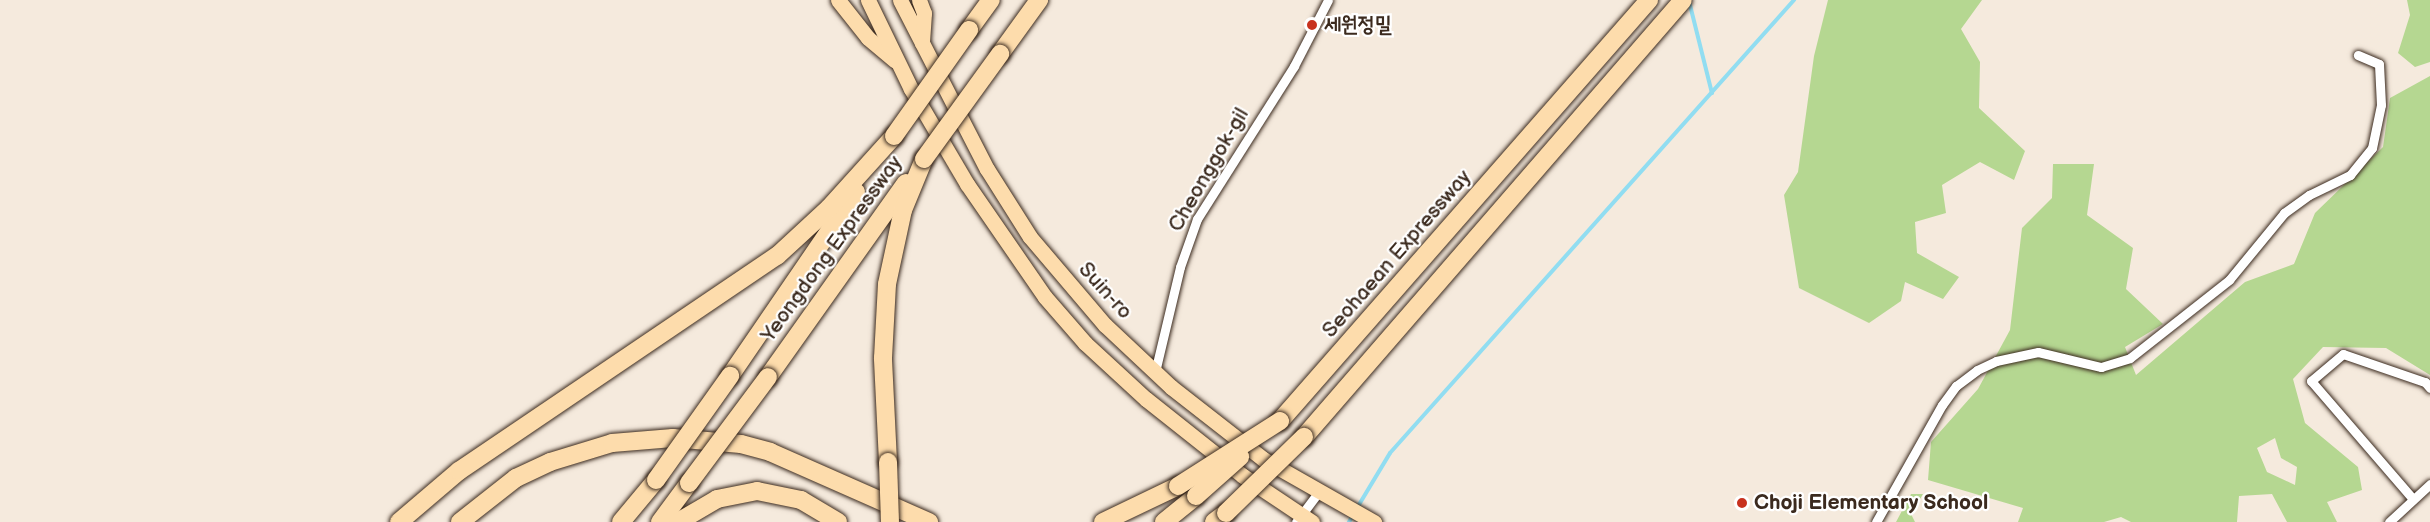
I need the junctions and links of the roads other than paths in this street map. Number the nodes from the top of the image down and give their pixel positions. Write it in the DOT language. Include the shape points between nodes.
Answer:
graph roads {
  1 [pos="838,0"];
  2 [pos="868,0"];
  3 [pos="900,0"];
  4 [pos="920,0"];
  5 [pos="991,0"];
  6 [pos="1039,0"];
  7 [pos="1328,0"];
  8 [pos="1683,0"];
  9 [pos="1646,4"];
  10 [pos="922,43"];
  11 [pos="2358,55"];
  12 [pos="901,67"];
  13 [pos="894,136"];
  14 [pos="924,159"];
  15 [pos="1155,372"];
  16 [pos="2430,388"];
  17 [pos="1280,422"];
  18 [pos="2430,484"];
  19 [pos="1326,495"];
  20 [pos="2413,499"];
  21 [pos="1219,519"];
  22 [pos="1303,520"];
  23 [pos="1370,520"];
  24 [pos="399,522"];
  25 [pos="460,522"];
  26 [pos="621,522"];
  27 [pos="660,522"];
  28 [pos="678,522"];
  29 [pos="838,522"];
  30 [pos="890,522"];
  31 [pos="929,522"];
  32 [pos="1103,522"];
  33 [pos="1164,522"];
  34 [pos="1876,522"];
  35 [pos="2389,522"];
  1 -- 12 [label="main road" via="868,38"];
  2 -- 12 [label="main road"];
  3 -- 10 [label="main road, Suin-ro"];
  4 -- 10 [label="main road" via="924,13"];
  5 -- 13 [label="highway, Yeongdong Expressway, bridge"];
  6 -- 14 [label="highway, Yeongdong Expressway, bridge"];
  7 -- 15 [label="street, Cheonggok-gil" via="1294,66 1197,219 1180,267"];
  8 -- 21 [label="highway, bridge" via="1304,437"];
  9 -- 17 [label="highway, Seohaean Expressway"];
  10 -- 15 [label="main road, Suin-ro" via="987,169 1030,237 1106,325"];
  11 -- 34 [label="street" via="2379,64 2381,105 2372,148 2349,175 2308,195 2283,213 2229,280 2130,358 2101,367 2038,352 1996,360 1977,370 1956,386 1942,405"];
  12 -- 22 [label="main road" via="967,184 1045,297 1085,343 1189,435"];
  13 -- 24 [label="highway" via="829,208 770,262 507,438"];
  13 -- 26 [label="highway, Yeongdong Expressway, bridge" via="730,376"];
  14 -- 27 [label="highway, Yeongdong Expressway, bridge"];
  14 -- 30 [label="highway, bridge" via="898,226 885,301 883,358"];
  15 -- 19 [label="main road, Suin-ro" via="1263,459"];
  16 -- 20 [label="street" via="2425,382 2343,354 2311,381"];
  17 -- 32 [label="highway, bridge" via="1178,486"];
  17 -- 33 [label="highway, Seohaean Expressway, bridge"];
  18 -- 20 [label="street"];
  19 -- 22 [label="street"];
  19 -- 23 [label="main road, Suin-ro"];
  20 -- 35 [label="street"];
  25 -- 31 [label="highway" via="516,478 550,462 612,443 673,438 732,442 770,452"];
  28 -- 29 [label="highway" via="717,499 757,491 801,500"];
}
